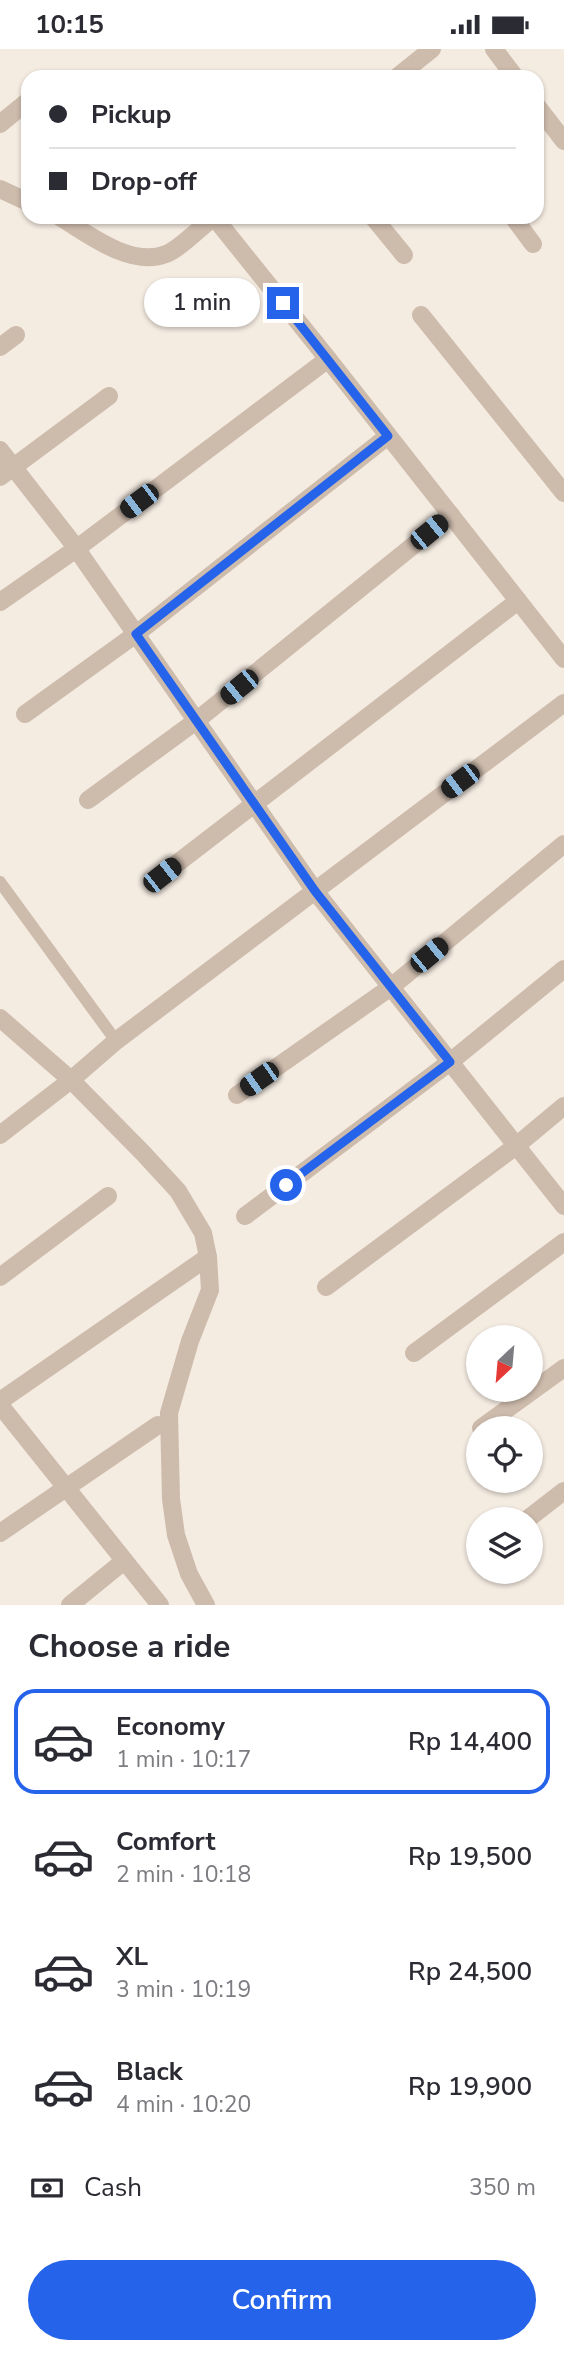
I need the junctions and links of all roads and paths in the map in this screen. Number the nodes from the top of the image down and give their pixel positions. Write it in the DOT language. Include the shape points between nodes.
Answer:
graph roads {
  1 [pos="432,49"];
  2 [pos="494,49"];
  3 [pos="408,70"];
  4 [pos="510,70"];
  5 [pos="21,107"];
  6 [pos="544,115"];
  7 [pos="0,124"];
  8 [pos="564,141"];
  9 [pos="0,189"];
  10 [pos="21,199"];
  11 [pos="72,224"];
  12 [pos="205,224"];
  13 [pos="220,224"];
  14 [pos="379,224"];
  15 [pos="518,224"];
  16 [pos="533,244"];
  17 [pos="404,255"];
  18 [pos="421,315"];
  19 [pos="16,335"];
  20 [pos="0,347"];
  21 [pos="328,359"];
  22 [pos="109,396"];
  23 [pos="388,436"];
  24 [pos="0,450"];
  25 [pos="7,473"];
  26 [pos="564,493"];
  27 [pos="451,515"];
  28 [pos="76,548"];
  29 [pos="518,601"];
  30 [pos="0,602"];
  31 [pos="136,634"];
  32 [pos="564,659"];
  33 [pos="564,703"];
  34 [pos="25,715"];
  35 [pos="196,721"];
  36 [pos="88,800"];
  37 [pos="253,803"];
  38 [pos="564,844"];
  39 [pos="162,875"];
  40 [pos="0,882"];
  41 [pos="315,891"];
  42 [pos="564,969"];
  43 [pos="391,987"];
  44 [pos="0,1017"];
  45 [pos="116,1041"];
  46 [pos="450,1062"];
  47 [pos="71,1080"];
  48 [pos="237,1095"];
  49 [pos="564,1106"];
  50 [pos="0,1135"];
  51 [pos="516,1146"];
  52 [pos="108,1196"];
  53 [pos="564,1206"];
  54 [pos="245,1216"];
  55 [pos="564,1242"];
  56 [pos="208,1257"];
  57 [pos="0,1277"];
  58 [pos="326,1287"];
  59 [pos="414,1353"];
  60 [pos="564,1368"];
  61 [pos="0,1403"];
  62 [pos="497,1416"];
  63 [pos="158,1425"];
  64 [pos="65,1487"];
  65 [pos="564,1491"];
  66 [pos="543,1507"];
  67 [pos="0,1533"];
  68 [pos="124,1561"];
  69 [pos="70,1605"];
  70 [pos="160,1605"];
  71 [pos="206,1605"];
  1 -- 3 [label="street"];
  2 -- 4 [label="street"];
  5 -- 7 [label="street"];
  6 -- 8 [label="street"];
  9 -- 10 [label="street"];
  11 -- 12 [label="street" via="116,250 145,257 167,254"];
  13 -- 21 [label="street"];
  14 -- 17 [label="street"];
  15 -- 16 [label="street"];
  18 -- 26 [label="street"];
  19 -- 20 [label="street"];
  21 -- 23 [label="street"];
  21 -- 28 [label="street"];
  22 -- 25 [label="street"];
  23 -- 27 [label="street"];
  23 -- 31 [label="street"];
  24 -- 25 [label="street"];
  25 -- 28 [label="street"];
  27 -- 29 [label="street"];
  27 -- 35 [label="street"];
  28 -- 30 [label="street"];
  28 -- 31 [label="street"];
  29 -- 32 [label="street"];
  29 -- 37 [label="street"];
  31 -- 34 [label="street"];
  31 -- 35 [label="street"];
  33 -- 41 [label="street"];
  35 -- 36 [label="street"];
  35 -- 37 [label="street"];
  37 -- 39 [label="street"];
  37 -- 41 [label="street"];
  38 -- 43 [label="street"];
  40 -- 45 [label="lane"];
  41 -- 43 [label="street"];
  41 -- 45 [label="street"];
  42 -- 46 [label="street"];
  43 -- 46 [label="street"];
  43 -- 48 [label="street"];
  44 -- 47 [label="street"];
  45 -- 47 [label="street"];
  46 -- 51 [label="street"];
  46 -- 54 [label="street"];
  47 -- 50 [label="street"];
  47 -- 56 [label="street" via="178,1191 203,1233"];
  49 -- 51 [label="street"];
  51 -- 53 [label="street"];
  51 -- 58 [label="street"];
  52 -- 57 [label="street"];
  55 -- 59 [label="street"];
  56 -- 61 [label="street"];
  56 -- 71 [label="street" via="210,1290 169,1413 176,1535"];
  60 -- 62 [label="street"];
  61 -- 64 [label="street"];
  63 -- 64 [label="street"];
  64 -- 67 [label="street"];
  64 -- 68 [label="street"];
  65 -- 66 [label="street"];
  68 -- 69 [label="street"];
  68 -- 70 [label="street"];
}
